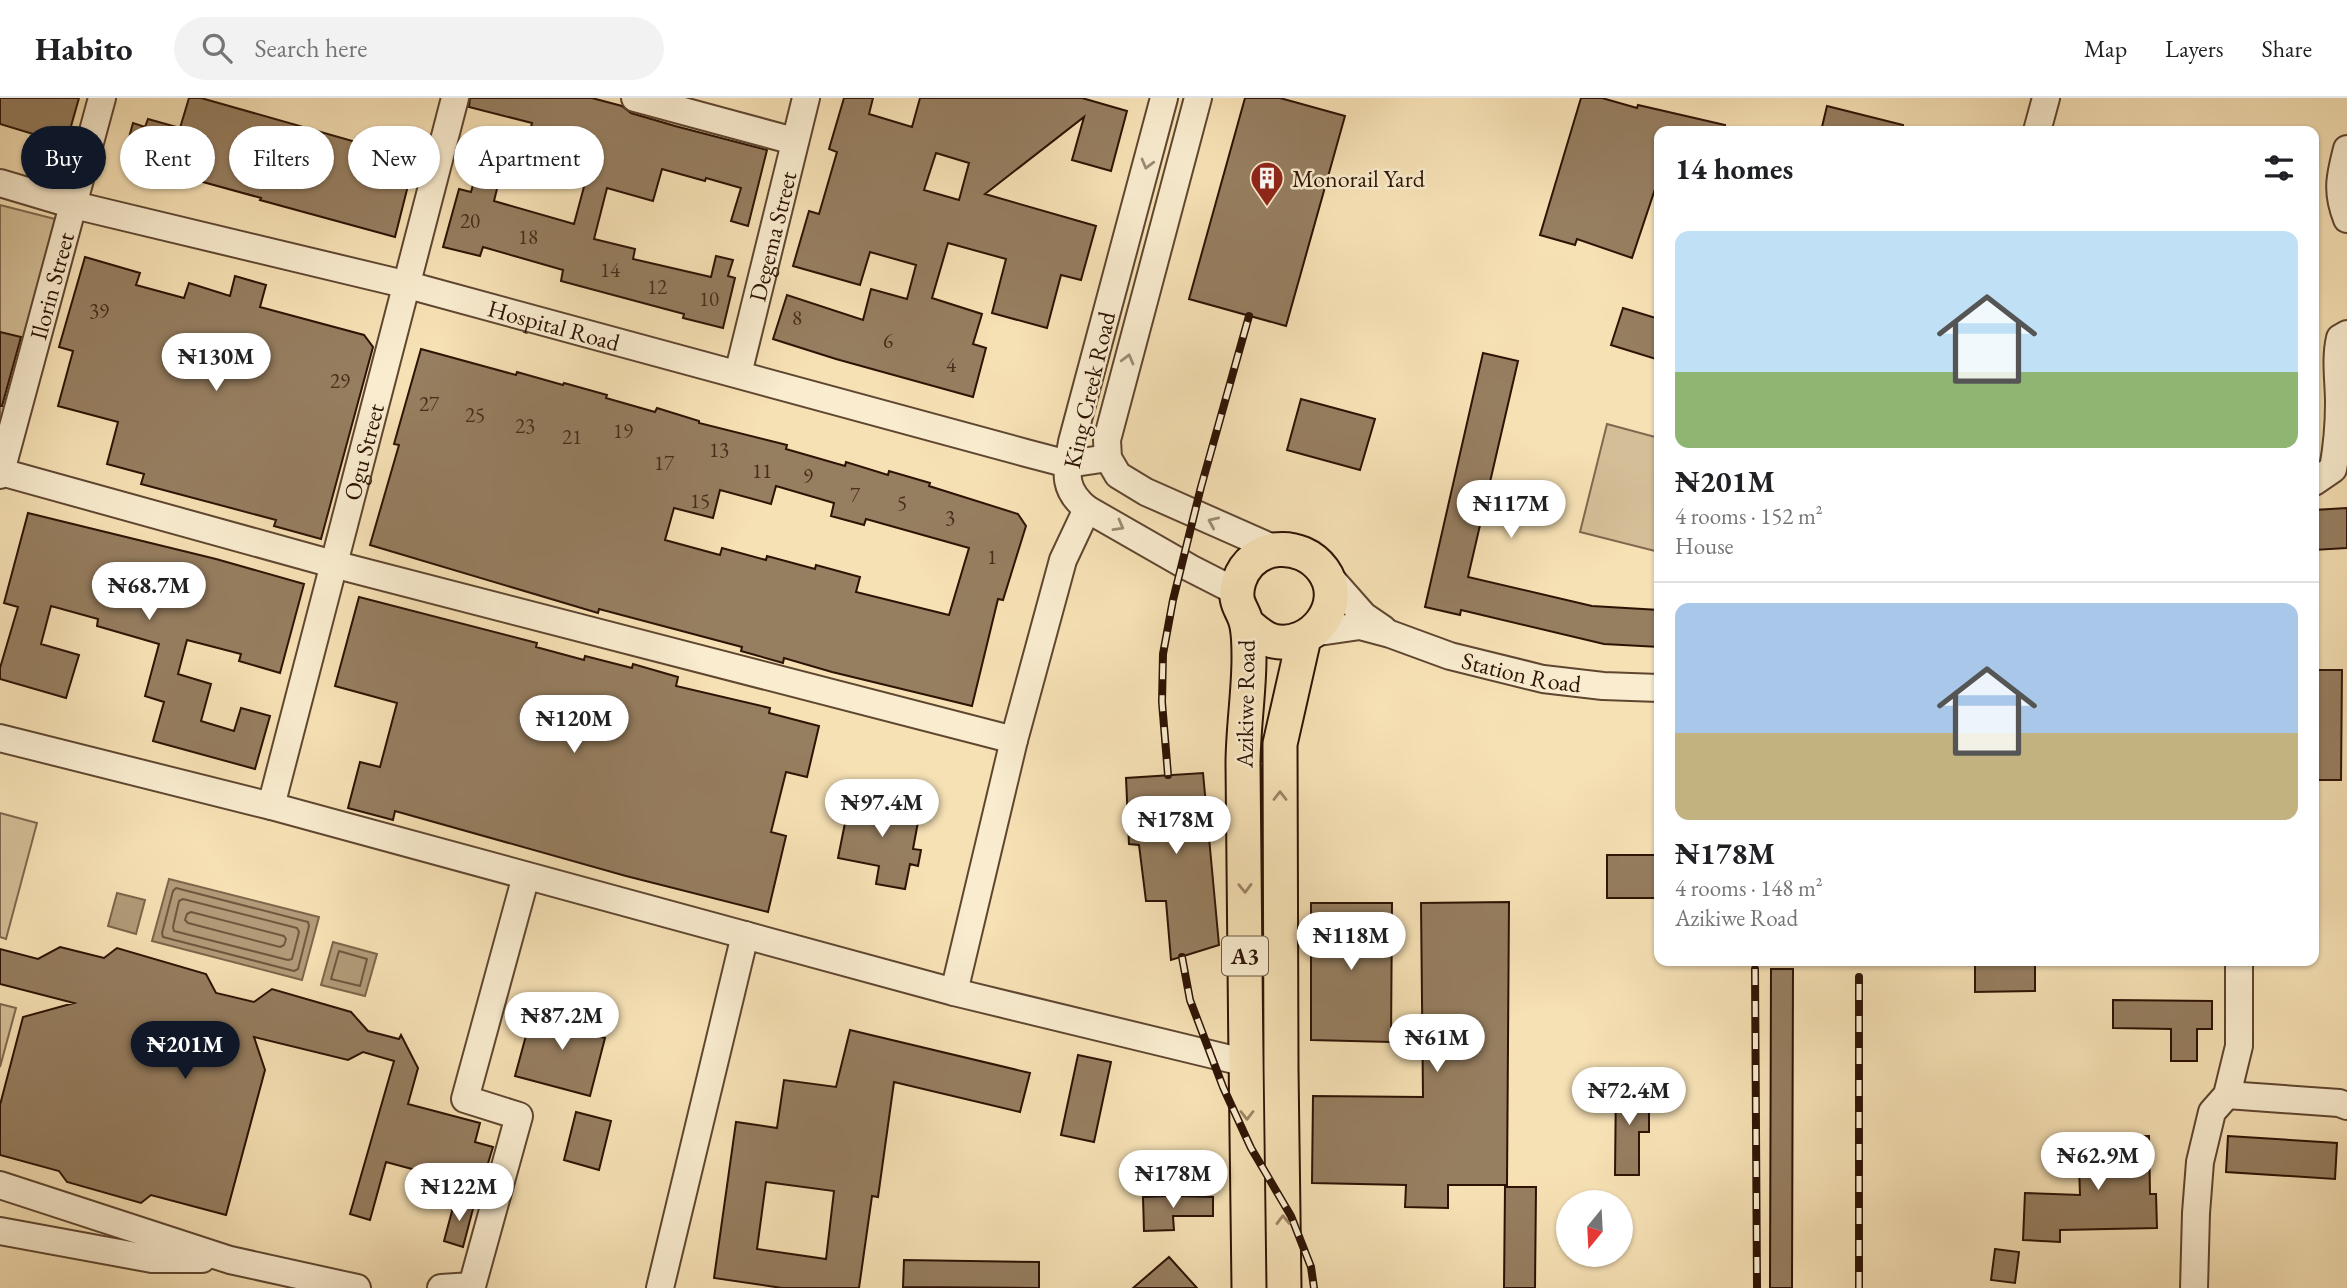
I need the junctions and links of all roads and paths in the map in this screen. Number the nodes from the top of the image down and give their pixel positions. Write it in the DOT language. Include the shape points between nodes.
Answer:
graph roads {
  1 [pos="102,98"];
  2 [pos="456,98"];
  3 [pos="635,98"];
  4 [pos="806,98"];
  5 [pos="1164,98"];
  6 [pos="1198,98"];
  7 [pos="794,141"];
  8 [pos="2347,149"];
  9 [pos="0,183"];
  10 [pos="74,205"];
  11 [pos="2347,219"];
  12 [pos="408,285"];
  13 [pos="2347,334"];
  14 [pos="738,374"];
  15 [pos="1108,458"];
  16 [pos="1068,464"];
  17 [pos="0,473"];
  18 [pos="2319,479"];
  19 [pos="1087,509"];
  20 [pos="1275,550"];
  21 [pos="333,564"];
  22 [pos="1325,573"];
  23 [pos="1237,592"];
  24 [pos="1247,624"];
  25 [pos="1391,634"];
  26 [pos="1308,636"];
  27 [pos="1654,688"];
  28 [pos="0,738"];
  29 [pos="1014,740"];
  30 [pos="271,806"];
  31 [pos="526,876"];
  32 [pos="745,935"];
  33 [pos="2239,966"];
  34 [pos="954,992"];
  35 [pos="1247,1063"];
  36 [pos="2227,1095"];
  37 [pos="2347,1106"];
  38 [pos="0,1185"];
  39 [pos="0,1231"];
  40 [pos="230,1259"];
  41 [pos="356,1288"];
  42 [pos="441,1288"];
  43 [pos="660,1288"];
  44 [pos="1249,1288"];
  45 [pos="1284,1288"];
  46 [pos="2194,1288"];
  1 -- 10 [label="street, Ilorin Street"];
  2 -- 12 [label="street, Ogu Street"];
  3 -- 7 [label="street"];
  4 -- 7 [label="street, Degema Street"];
  5 -- 16 [label="street, King Creek Road, one-way"];
  15 -- 6 [label="street, King Creek Road, one-way" via="1107,440"];
  7 -- 14 [label="street, Degema Street"];
  8 -- 11 [label="street" via="2339,179"];
  9 -- 10 [label="street, Hospital Road"];
  10 -- 12 [label="street, Hospital Road"];
  10 -- 17 [label="street, Ilorin Street"];
  12 -- 14 [label="street, Hospital Road"];
  12 -- 21 [label="street, Ogu Street"];
  13 -- 18 [label="street" via="2337,348 2338,445 2333,469"];
  14 -- 16 [label="street, Hospital Road"];
  15 -- 16 [label="street, Hospital Road"];
  20 -- 15 [label="street, King Creek Road, one-way" via="1146,492 1118,475"];
  16 -- 19 [label="street, King Creek Road" via="1068,487"];
  17 -- 21 [label="street"];
  19 -- 23 [label="street, King Creek Road, one-way"];
  19 -- 29 [label="street" via="1063,560"];
  20 -- 22 [label="main road" via="1294,550 1312,558"];
  20 -- 23 [label="main road" via="1253,560"];
  21 -- 29 [label="street"];
  21 -- 30 [label="street, Ogu Street"];
  22 -- 25 [label="street, Station Road" via="1364,616"];
  22 -- 26 [label="main road, A3" via="1330,607"];
  23 -- 24 [label="main road, A3" via="1238,607"];
  24 -- 26 [label="main road" via="1273,641"];
  24 -- 35 [label="main road, Azikiwe Road / A3, one-way" via="1243,760"];
  25 -- 26 [label="street, Station Road" via="1360,626"];
  25 -- 27 [label="street, Station Road" via="1450,656 1543,679"];
  45 -- 26 [label="main road, Azikiwe Road / A3, one-way" via="1280,744"];
  28 -- 30 [label="street"];
  29 -- 34 [label="street"];
  30 -- 31 [label="street"];
  31 -- 32 [label="street"];
  31 -- 42 [label="street" via="466,1099 519,1116 472,1286"];
  32 -- 34 [label="street"];
  32 -- 43 [label="street"];
  33 -- 36 [label="street" via="2239,1046"];
  34 -- 35 [label="street"];
  35 -- 44 [label="main road, Azikiwe Road / A3, one-way"];
  36 -- 37 [label="street"];
  36 -- 46 [label="street" via="2212,1112 2200,1161"];
  38 -- 40 [label="street"];
  39 -- 40 [label="street" via="152,1259"];
  40 -- 41 [label="street"];
}
